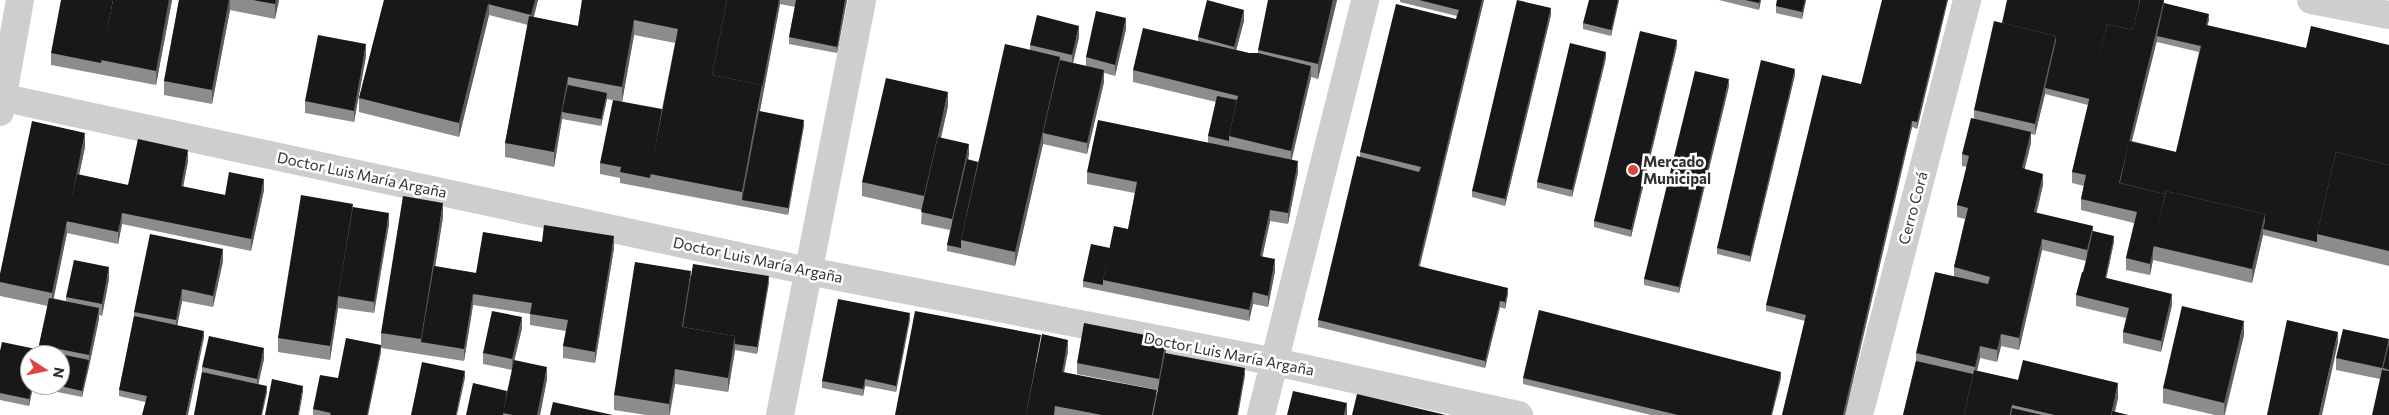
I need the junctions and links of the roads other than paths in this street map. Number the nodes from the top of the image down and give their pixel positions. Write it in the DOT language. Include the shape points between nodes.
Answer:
graph roads {
  1 [pos="20,0"];
  2 [pos="862,0"];
  3 [pos="1365,0"];
  4 [pos="1967,0"];
  5 [pos="2311,0"];
  6 [pos="2389,15"];
  7 [pos="1,102"];
  8 [pos="808,271"];
  9 [pos="1275,362"];
  10 [pos="780,415"];
  11 [pos="1261,415"];
  12 [pos="1518,415"];
  13 [pos="1859,415"];
  1 -- 7 [label="street"];
  2 -- 8 [label="street"];
  3 -- 9 [label="street"];
  4 -- 13 [label="street, Cerro Corá"];
  5 -- 6 [label="street"];
  7 -- 8 [label="street, Doctor Luis María Argaña"];
  8 -- 9 [label="street, Doctor Luis María Argaña"];
  8 -- 10 [label="street"];
  9 -- 11 [label="street"];
  9 -- 12 [label="street, Doctor Luis María Argaña"];
}
